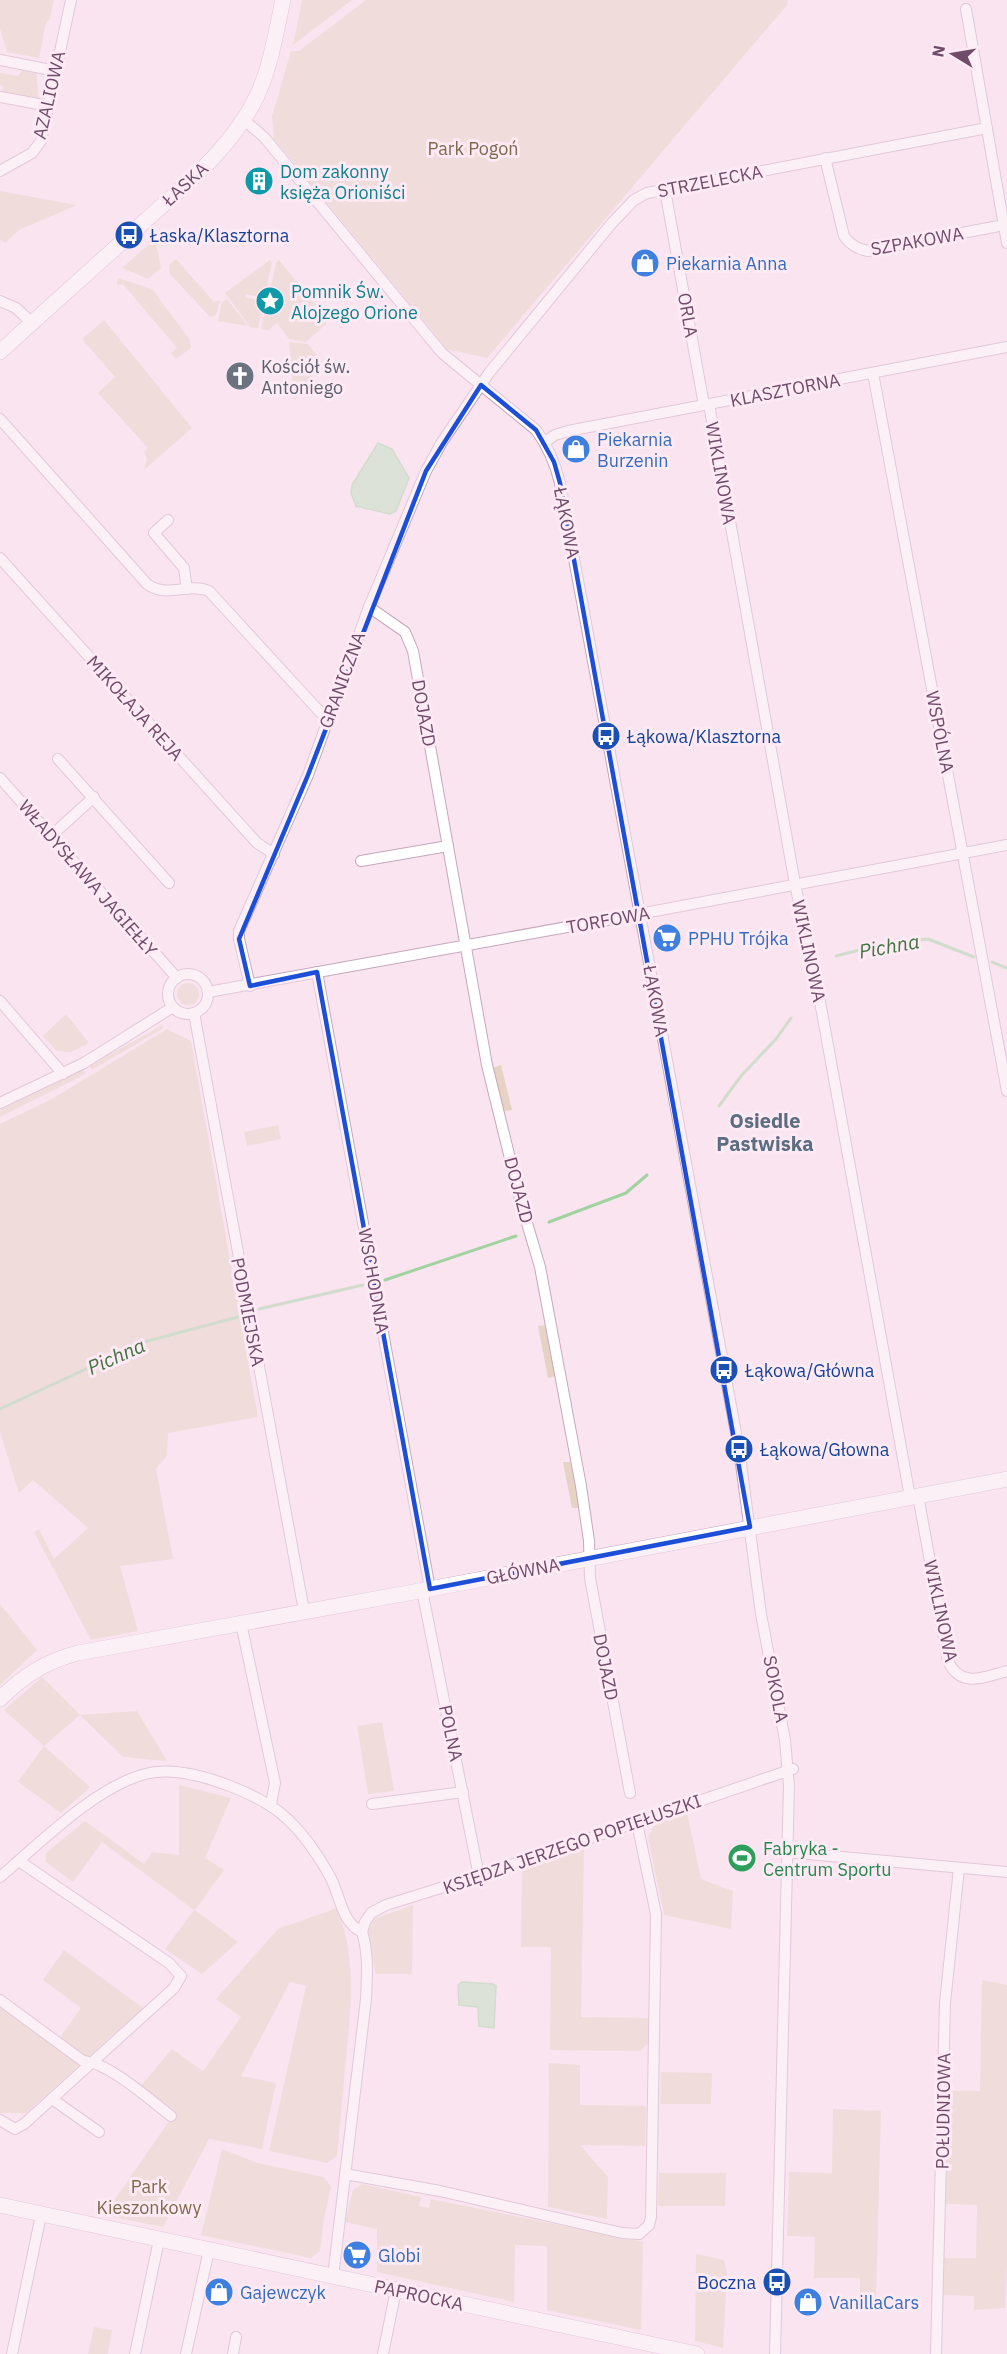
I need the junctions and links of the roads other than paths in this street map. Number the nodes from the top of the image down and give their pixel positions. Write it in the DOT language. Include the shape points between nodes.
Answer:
graph roads {
  1 [pos="71,0"];
  2 [pos="283,0"];
  3 [pos="966,9"];
  4 [pos="0,60"];
  5 [pos="56,71"];
  6 [pos="0,97"];
  7 [pos="49,106"];
  8 [pos="244,120"];
  9 [pos="987,128"];
  10 [pos="825,158"];
  11 [pos="0,171"];
  12 [pos="665,190"];
  13 [pos="1004,225"];
  14 [pos="1007,243"];
  15 [pos="0,301"];
  16 [pos="32,323"];
  17 [pos="1007,347"];
  18 [pos="0,352"];
  19 [pos="873,373"];
  20 [pos="481,385"];
  21 [pos="707,405"];
  22 [pos="0,418"];
  23 [pos="545,442"];
  24 [pos="168,520"];
  25 [pos="0,558"];
  26 [pos="187,589"];
  27 [pos="369,607"];
  28 [pos="329,718"];
  29 [pos="58,759"];
  30 [pos="0,778"];
  31 [pos="94,797"];
  32 [pos="51,836"];
  33 [pos="1007,844"];
  34 [pos="447,846"];
  35 [pos="962,853"];
  36 [pos="274,854"];
  37 [pos="362,861"];
  38 [pos="169,883"];
  39 [pos="795,884"];
  40 [pos="639,914"];
  41 [pos="466,946"];
  42 [pos="317,972"];
  43 [pos="177,978"];
  44 [pos="250,986"];
  45 [pos="208,992"];
  46 [pos="0,1001"];
  47 [pos="173,1006"];
  48 [pos="194,1013"];
  49 [pos="63,1074"];
  50 [pos="1007,1091"];
  51 [pos="0,1103"];
  52 [pos="1007,1479"];
  53 [pos="914,1496"];
  54 [pos="750,1527"];
  55 [pos="589,1558"];
  56 [pos="426,1590"];
  57 [pos="304,1611"];
  58 [pos="241,1623"];
  59 [pos="1007,1671"];
  60 [pos="0,1699"];
  61 [pos="791,1770"];
  62 [pos="463,1792"];
  63 [pos="630,1793"];
  64 [pos="271,1804"];
  65 [pos="372,1804"];
  66 [pos="637,1823"];
  67 [pos="787,1852"];
  68 [pos="19,1861"];
  69 [pos="959,1868"];
  70 [pos="1007,1872"];
  71 [pos="480,1876"];
  72 [pos="0,1877"];
  73 [pos="363,1932"];
  74 [pos="0,2000"];
  75 [pos="93,2062"];
  76 [pos="52,2099"];
  77 [pos="171,2116"];
  78 [pos="0,2120"];
  79 [pos="99,2132"];
  80 [pos="345,2174"];
  81 [pos="0,2205"];
  82 [pos="41,2215"];
  83 [pos="159,2240"];
  84 [pos="209,2250"];
  85 [pos="333,2277"];
  86 [pos="396,2290"];
  87 [pos="236,2337"];
  88 [pos="12,2354"];
  89 [pos="135,2354"];
  90 [pos="186,2354"];
  91 [pos="233,2354"];
  92 [pos="383,2354"];
  93 [pos="697,2354"];
  94 [pos="775,2354"];
  95 [pos="936,2354"];
  1 -- 5 [label="street, AZALIOWA"];
  2 -- 8 [label="street, ŁASKA" via="266,72"];
  3 -- 9 [label="street"];
  4 -- 5 [label="street"];
  5 -- 7 [label="street, AZALIOWA"];
  6 -- 7 [label="street"];
  7 -- 11 [label="street, AZALIOWA" via="38,147"];
  8 -- 16 [label="street, ŁASKA" via="213,158"];
  8 -- 20 [label="street" via="264,137 442,353"];
  9 -- 10 [label="street, STRZELECKA"];
  9 -- 13 [label="street"];
  10 -- 12 [label="street, STRZELECKA"];
  10 -- 13 [label="street, SZPAKOWA" via="844,236 862,250"];
  12 -- 20 [label="street, STRZELECKA" via="647,193 625,208"];
  12 -- 21 [label="street, ORLA"];
  13 -- 14 [label="street"];
  15 -- 16 [label="street" via="16,308"];
  16 -- 18 [label="street, ŁASKA"];
  17 -- 19 [label="street, KLASZTORNA"];
  19 -- 21 [label="street, KLASZTORNA"];
  19 -- 35 [label="street, WSPÓLNA"];
  20 -- 23 [label="street"];
  20 -- 27 [label="street, GRANICZNA" via="426,471"];
  21 -- 23 [label="street, KLASZTORNA" via="568,431"];
  21 -- 39 [label="street, WIKLINOWA"];
  22 -- 26 [label="street" via="147,585 164,592"];
  23 -- 40 [label="street, ŁĄKOWA" via="560,483"];
  24 -- 26 [label="street" via="154,533 184,568"];
  25 -- 36 [label="street, MIKOŁAJA REJA" via="257,843"];
  26 -- 28 [label="street" via="200,587 209,591"];
  27 -- 28 [label="street, GRANICZNA"];
  27 -- 34 [label="street, DOJAZD" via="397,625 410,641"];
  28 -- 36 [label="street, GRANICZNA"];
  29 -- 31 [label="street"];
  30 -- 32 [label="street, WŁADYSŁAWA JAGIEŁŁY"];
  31 -- 32 [label="street"];
  31 -- 38 [label="street"];
  32 -- 43 [label="street, WŁADYSŁAWA JAGIEŁŁY"];
  33 -- 35 [label="street, TORFOWA"];
  34 -- 37 [label="street"];
  34 -- 41 [label="street, DOJAZD"];
  35 -- 39 [label="street, TORFOWA"];
  35 -- 50 [label="street, WSPÓLNA"];
  36 -- 44 [label="street, GRANICZNA" via="239,931"];
  39 -- 40 [label="street, TORFOWA"];
  39 -- 53 [label="street, WIKLINOWA"];
  40 -- 41 [label="street, TORFOWA"];
  40 -- 54 [label="street, ŁĄKOWA" via="739,1449"];
  41 -- 42 [label="street, TORFOWA"];
  41 -- 55 [label="street, DOJAZD" via="487,1065 540,1267 581,1486"];
  42 -- 44 [label="street, TORFOWA"];
  42 -- 56 [label="street, WSCHODNIA"];
  43 -- 45 [label="street" via="188,974 199,977"];
  43 -- 47 [label="street" via="170,988"];
  44 -- 45 [label="street, TORFOWA"];
  45 -- 48 [label="street" via="205,1005"];
  46 -- 49 [label="street"];
  47 -- 48 [label="street" via="183,1013"];
  47 -- 49 [label="street"];
  48 -- 57 [label="street, PODMIEJSKA"];
  49 -- 51 [label="street"];
  52 -- 53 [label="street, GŁÓWNA"];
  53 -- 54 [label="street, GŁÓWNA"];
  53 -- 59 [label="street, WIKLINOWA" via="952,1671 968,1679"];
  54 -- 55 [label="street, GŁÓWNA"];
  54 -- 61 [label="street, SOKOLA" via="761,1614"];
  55 -- 56 [label="street, GŁÓWNA"];
  55 -- 63 [label="street, DOJAZD"];
  56 -- 57 [label="street, GŁÓWNA"];
  56 -- 62 [label="street, POLNA"];
  57 -- 58 [label="street, GŁÓWNA"];
  58 -- 60 [label="street, GŁÓWNA" via="78,1653 40,1666"];
  58 -- 64 [label="street" via="275,1783"];
  61 -- 66 [label="street, KSIĘDZA JERZEGO POPIEŁUSZKI"];
  61 -- 67 [label="street, SOKOLA"];
  62 -- 65 [label="street"];
  62 -- 71 [label="street, POLNA"];
  64 -- 68 [label="street" via="196,1774 146,1774 115,1786 88,1804"];
  64 -- 73 [label="street" via="282,1811 316,1853 333,1882 346,1917"];
  66 -- 71 [label="street, KSIĘDZA JERZEGO POPIEŁUSZKI"];
  66 -- 80 [label="street" via="656,1914 651,2217 645,2230 639,2234 622,2233 440,2191"];
  67 -- 69 [label="street"];
  67 -- 94 [label="street"];
  68 -- 72 [label="street"];
  68 -- 75 [label="street" via="169,1963 181,1976 174,1988"];
  69 -- 70 [label="street"];
  69 -- 95 [label="street, POŁUDNIOWA" via="945,2003"];
  71 -- 73 [label="street, KSIĘDZA JERZEGO POPIEŁUSZKI" via="386,1905 371,1913"];
  73 -- 80 [label="street" via="368,1961 366,1999"];
  74 -- 75 [label="street" via="83,2061"];
  75 -- 76 [label="street"];
  75 -- 77 [label="street"];
  76 -- 78 [label="street" via="15,2129"];
  76 -- 79 [label="street"];
  80 -- 85 [label="street"];
  81 -- 82 [label="street, PAPROCKA"];
  82 -- 83 [label="street, PAPROCKA"];
  82 -- 88 [label="street"];
  83 -- 84 [label="street, PAPROCKA"];
  83 -- 89 [label="street"];
  84 -- 85 [label="street, PAPROCKA"];
  84 -- 90 [label="street"];
  85 -- 86 [label="street, PAPROCKA"];
  86 -- 92 [label="street"];
  86 -- 93 [label="street, PAPROCKA"];
  87 -- 91 [label="street"];
}
